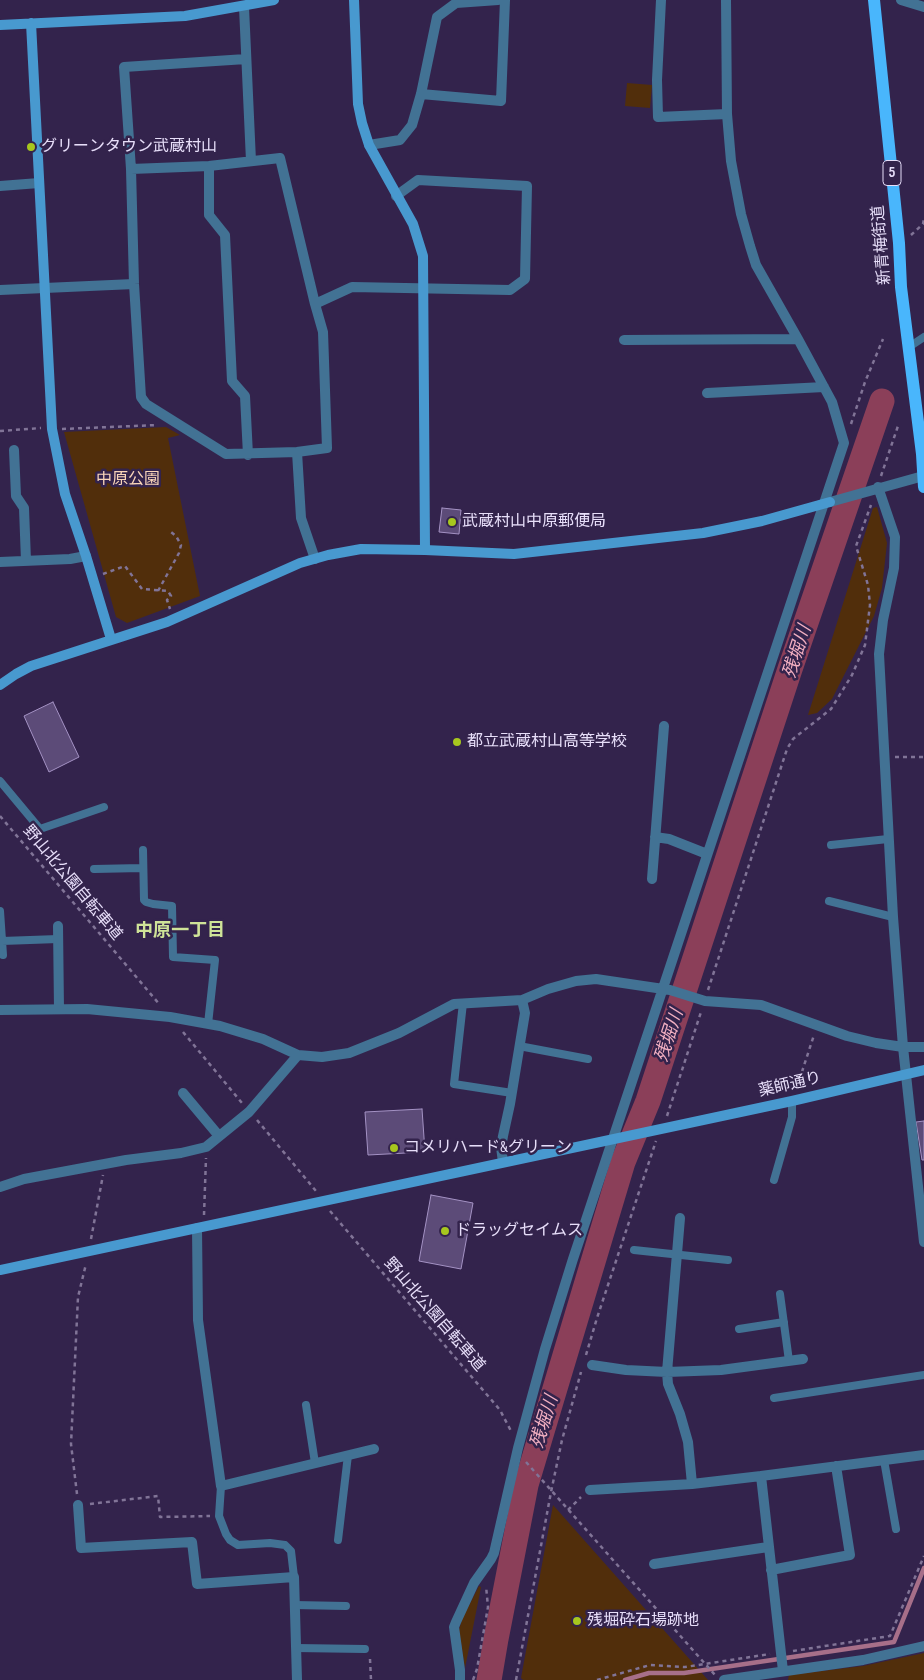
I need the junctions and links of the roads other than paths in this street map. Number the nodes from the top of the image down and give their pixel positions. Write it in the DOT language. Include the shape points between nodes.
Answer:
graph roads {
  1 [pos="354,0"];
  2 [pos="498,0"];
  3 [pos="505,0"];
  4 [pos="661,0"];
  5 [pos="726,0"];
  6 [pos="874,0"];
  7 [pos="901,0"];
  8 [pos="268,1"];
  9 [pos="924,6"];
  10 [pos="244,7"];
  11 [pos="30,23"];
  12 [pos="0,25"];
  13 [pos="246,59"];
  14 [pos="421,94"];
  15 [pos="727,114"];
  16 [pos="369,145"];
  17 [pos="251,161"];
  18 [pos="209,166"];
  19 [pos="131,169"];
  20 [pos="39,183"];
  21 [pos="0,186"];
  22 [pos="396,196"];
  23 [pos="134,284"];
  24 [pos="44,288"];
  25 [pos="424,288"];
  26 [pos="0,290"];
  27 [pos="314,304"];
  28 [pos="924,337"];
  29 [pos="798,339"];
  30 [pos="624,340"];
  31 [pos="910,347"];
  32 [pos="824,387"];
  33 [pos="707,393"];
  34 [pos="14,450"];
  35 [pos="297,452"];
  36 [pos="248,455"];
  37 [pos="924,479"];
  38 [pos="876,488"];
  39 [pos="827,503"];
  40 [pos="425,550"];
  41 [pos="86,556"];
  42 [pos="315,559"];
  43 [pos="26,561"];
  44 [pos="0,562"];
  45 [pos="111,639"];
  46 [pos="0,685"];
  47 [pos="664,726"];
  48 [pos="0,781"];
  49 [pos="104,806"];
  50 [pos="655,837"];
  51 [pos="888,840"];
  52 [pos="831,845"];
  53 [pos="143,850"];
  54 [pos="707,854"];
  55 [pos="142,868"];
  56 [pos="94,869"];
  57 [pos="652,879"];
  58 [pos="829,901"];
  59 [pos="0,911"];
  60 [pos="893,917"];
  61 [pos="58,926"];
  62 [pos="58,939"];
  63 [pos="2,941"];
  64 [pos="3,955"];
  65 [pos="666,990"];
  66 [pos="522,1000"];
  67 [pos="463,1003"];
  68 [pos="59,1009"];
  69 [pos="0,1010"];
  70 [pos="208,1024"];
  71 [pos="519,1046"];
  72 [pos="903,1047"];
  73 [pos="924,1047"];
  74 [pos="298,1055"];
  75 [pos="588,1059"];
  76 [pos="924,1070"];
  77 [pos="906,1074"];
  78 [pos="183,1093"];
  79 [pos="512,1093"];
  80 [pos="792,1101"];
  81 [pos="219,1136"];
  82 [pos="616,1138"];
  83 [pos="503,1162"];
  84 [pos="774,1180"];
  85 [pos="0,1187"];
  86 [pos="680,1218"];
  87 [pos="201,1227"];
  88 [pos="924,1242"];
  89 [pos="634,1250"];
  90 [pos="677,1255"];
  91 [pos="728,1260"];
  92 [pos="0,1270"];
  93 [pos="780,1294"];
  94 [pos="784,1322"];
  95 [pos="739,1329"];
  96 [pos="803,1359"];
  97 [pos="790,1361"];
  98 [pos="587,1364"];
  99 [pos="667,1372"];
  100 [pos="924,1376"];
  101 [pos="774,1398"];
  102 [pos="306,1405"];
  103 [pos="374,1449"];
  104 [pos="348,1455"];
  105 [pos="924,1455"];
  106 [pos="884,1460"];
  107 [pos="315,1463"];
  108 [pos="836,1466"];
  109 [pos="761,1476"];
  110 [pos="692,1484"];
  111 [pos="221,1486"];
  112 [pos="590,1490"];
  113 [pos="78,1506"];
  114 [pos="896,1530"];
  115 [pos="338,1540"];
  116 [pos="768,1547"];
  117 [pos="654,1564"];
  118 [pos="771,1570"];
  119 [pos="294,1577"];
  120 [pos="294,1605"];
  121 [pos="346,1606"];
  122 [pos="924,1646"];
  123 [pos="296,1648"];
  124 [pos="365,1649"];
  125 [pos="783,1671"];
  126 [pos="297,1680"];
  127 [pos="460,1680"];
  128 [pos="724,1680"];
  1 -- 16 [label="street" via="358,104"];
  2 -- 14 [label="street" via="456,3 437,17"];
  3 -- 14 [label="street" via="501,101"];
  4 -- 15 [label="street" via="658,117"];
  5 -- 15 [label="street"];
  6 -- 31 [label="main road, 新青梅街道 / 5" via="901,287"];
  7 -- 9 [label="street"];
  8 -- 10 [label="street"];
  10 -- 11 [label="street" via="185,16"];
  10 -- 13 [label="street"];
  11 -- 12 [label="street"];
  11 -- 20 [label="street"];
  13 -- 17 [label="street"];
  13 -- 19 [label="street" via="124,67"];
  14 -- 16 [label="street" via="412,125 400,140"];
  15 -- 29 [label="street" via="741,214 756,265"];
  16 -- 22 [label="street"];
  17 -- 18 [label="street"];
  17 -- 27 [label="street" via="280,158"];
  18 -- 19 [label="street"];
  18 -- 36 [label="street" via="209,215 225,235 232,381 245,396"];
  19 -- 23 [label="street"];
  20 -- 21 [label="street"];
  20 -- 24 [label="street"];
  22 -- 25 [label="street" via="413,224 424,256"];
  22 -- 25 [label="street" via="418,180 527,186 525,279 510,290"];
  23 -- 24 [label="street"];
  23 -- 36 [label="street" via="143,401 226,454"];
  24 -- 26 [label="street"];
  24 -- 41 [label="street" via="52,429 65,494"];
  25 -- 27 [label="street" via="352,288"];
  25 -- 40 [label="street"];
  27 -- 35 [label="street" via="323,332 327,448"];
  28 -- 31 [label="lane"];
  29 -- 30 [label="street"];
  29 -- 32 [label="street"];
  31 -- 37 [label="main road, 新青梅街道 / 5"];
  32 -- 33 [label="street"];
  32 -- 39 [label="street" via="844,443"];
  34 -- 43 [label="street" via="16,496 24,508"];
  35 -- 36 [label="street"];
  35 -- 42 [label="street" via="301,518"];
  37 -- 38 [label="street"];
  38 -- 39 [label="street"];
  38 -- 51 [label="street" via="895,537 894,568 879,654"];
  39 -- 40 [label="street" via="703,533 514,554"];
  39 -- 54 [label="street"];
  40 -- 42 [label="street" via="361,550"];
  41 -- 43 [label="street" via="70,560"];
  41 -- 45 [label="street"];
  42 -- 45 [label="street" via="167,622"];
  43 -- 44 [label="street"];
  45 -- 46 [label="street" via="31,666"];
  47 -- 50 [label="street"];
  48 -- 49 [label="lane" via="40,829"];
  50 -- 54 [label="street"];
  50 -- 57 [label="street"];
  51 -- 52 [label="lane"];
  51 -- 60 [label="street"];
  53 -- 55 [label="lane"];
  54 -- 65 [label="street"];
  55 -- 56 [label="lane"];
  55 -- 70 [label="lane" via="144,900 172,906 173,957 215,960"];
  58 -- 60 [label="lane"];
  59 -- 63 [label="lane"];
  60 -- 72 [label="street"];
  61 -- 62 [label="street"];
  62 -- 63 [label="lane"];
  62 -- 68 [label="street"];
  63 -- 64 [label="lane"];
  65 -- 66 [label="street" via="596,979 576,981"];
  65 -- 72 [label="street" via="762,1005 847,1036"];
  65 -- 82 [label="street"];
  66 -- 67 [label="street"];
  66 -- 71 [label="street" via="525,1013"];
  67 -- 74 [label="street" via="350,1052 322,1057"];
  67 -- 79 [label="lane" via="454,1084"];
  68 -- 69 [label="street"];
  68 -- 70 [label="street" via="141,1013"];
  70 -- 74 [label="street" via="263,1039"];
  71 -- 75 [label="lane"];
  71 -- 79 [label="street"];
  72 -- 73 [label="street"];
  72 -- 77 [label="street"];
  74 -- 81 [label="street" via="249,1112"];
  76 -- 77 [label="street, 薬師通り"];
  77 -- 80 [label="street, 薬師通り"];
  77 -- 88 [label="street"];
  78 -- 81 [label="street"];
  79 -- 83 [label="street" via="501,1147"];
  80 -- 82 [label="street, 薬師通り" via="658,1133"];
  80 -- 84 [label="lane" via="792,1117"];
  81 -- 85 [label="street" via="206,1147 181,1153 24,1179"];
  82 -- 83 [label="street, 薬師通り"];
  82 -- 127 [label="street" via="545,1349 494,1553 474,1583 454,1626"];
  83 -- 87 [label="street, 薬師通り"];
  86 -- 90 [label="street"];
  87 -- 92 [label="street, 薬師通り"];
  87 -- 111 [label="street" via="198,1320"];
  89 -- 90 [label="lane"];
  90 -- 91 [label="lane"];
  90 -- 99 [label="street"];
  93 -- 94 [label="lane"];
  94 -- 95 [label="lane"];
  94 -- 97 [label="lane"];
  96 -- 97 [label="street"];
  97 -- 99 [label="street" via="721,1370"];
  98 -- 99 [label="street"];
  99 -- 110 [label="street" via="688,1442"];
  100 -- 101 [label="lane"];
  102 -- 107 [label="lane"];
  103 -- 104 [label="street"];
  104 -- 107 [label="street"];
  104 -- 115 [label="lane"];
  105 -- 106 [label="street"];
  106 -- 108 [label="street"];
  106 -- 114 [label="lane"];
  107 -- 111 [label="street"];
  108 -- 109 [label="street"];
  108 -- 118 [label="street" via="850,1555"];
  109 -- 110 [label="street"];
  109 -- 116 [label="street"];
  110 -- 112 [label="street"];
  111 -- 119 [label="lane" via="219,1516 230,1540 238,1544 285,1545 291,1551"];
  113 -- 119 [label="street" via="81,1548 192,1542 197,1584"];
  116 -- 117 [label="street"];
  116 -- 118 [label="street"];
  118 -- 125 [label="street"];
  119 -- 120 [label="street"];
  120 -- 121 [label="lane"];
  120 -- 123 [label="street"];
  122 -- 125 [label="street" via="863,1660"];
  123 -- 124 [label="lane"];
  123 -- 126 [label="street"];
  125 -- 128 [label="street"];
}
